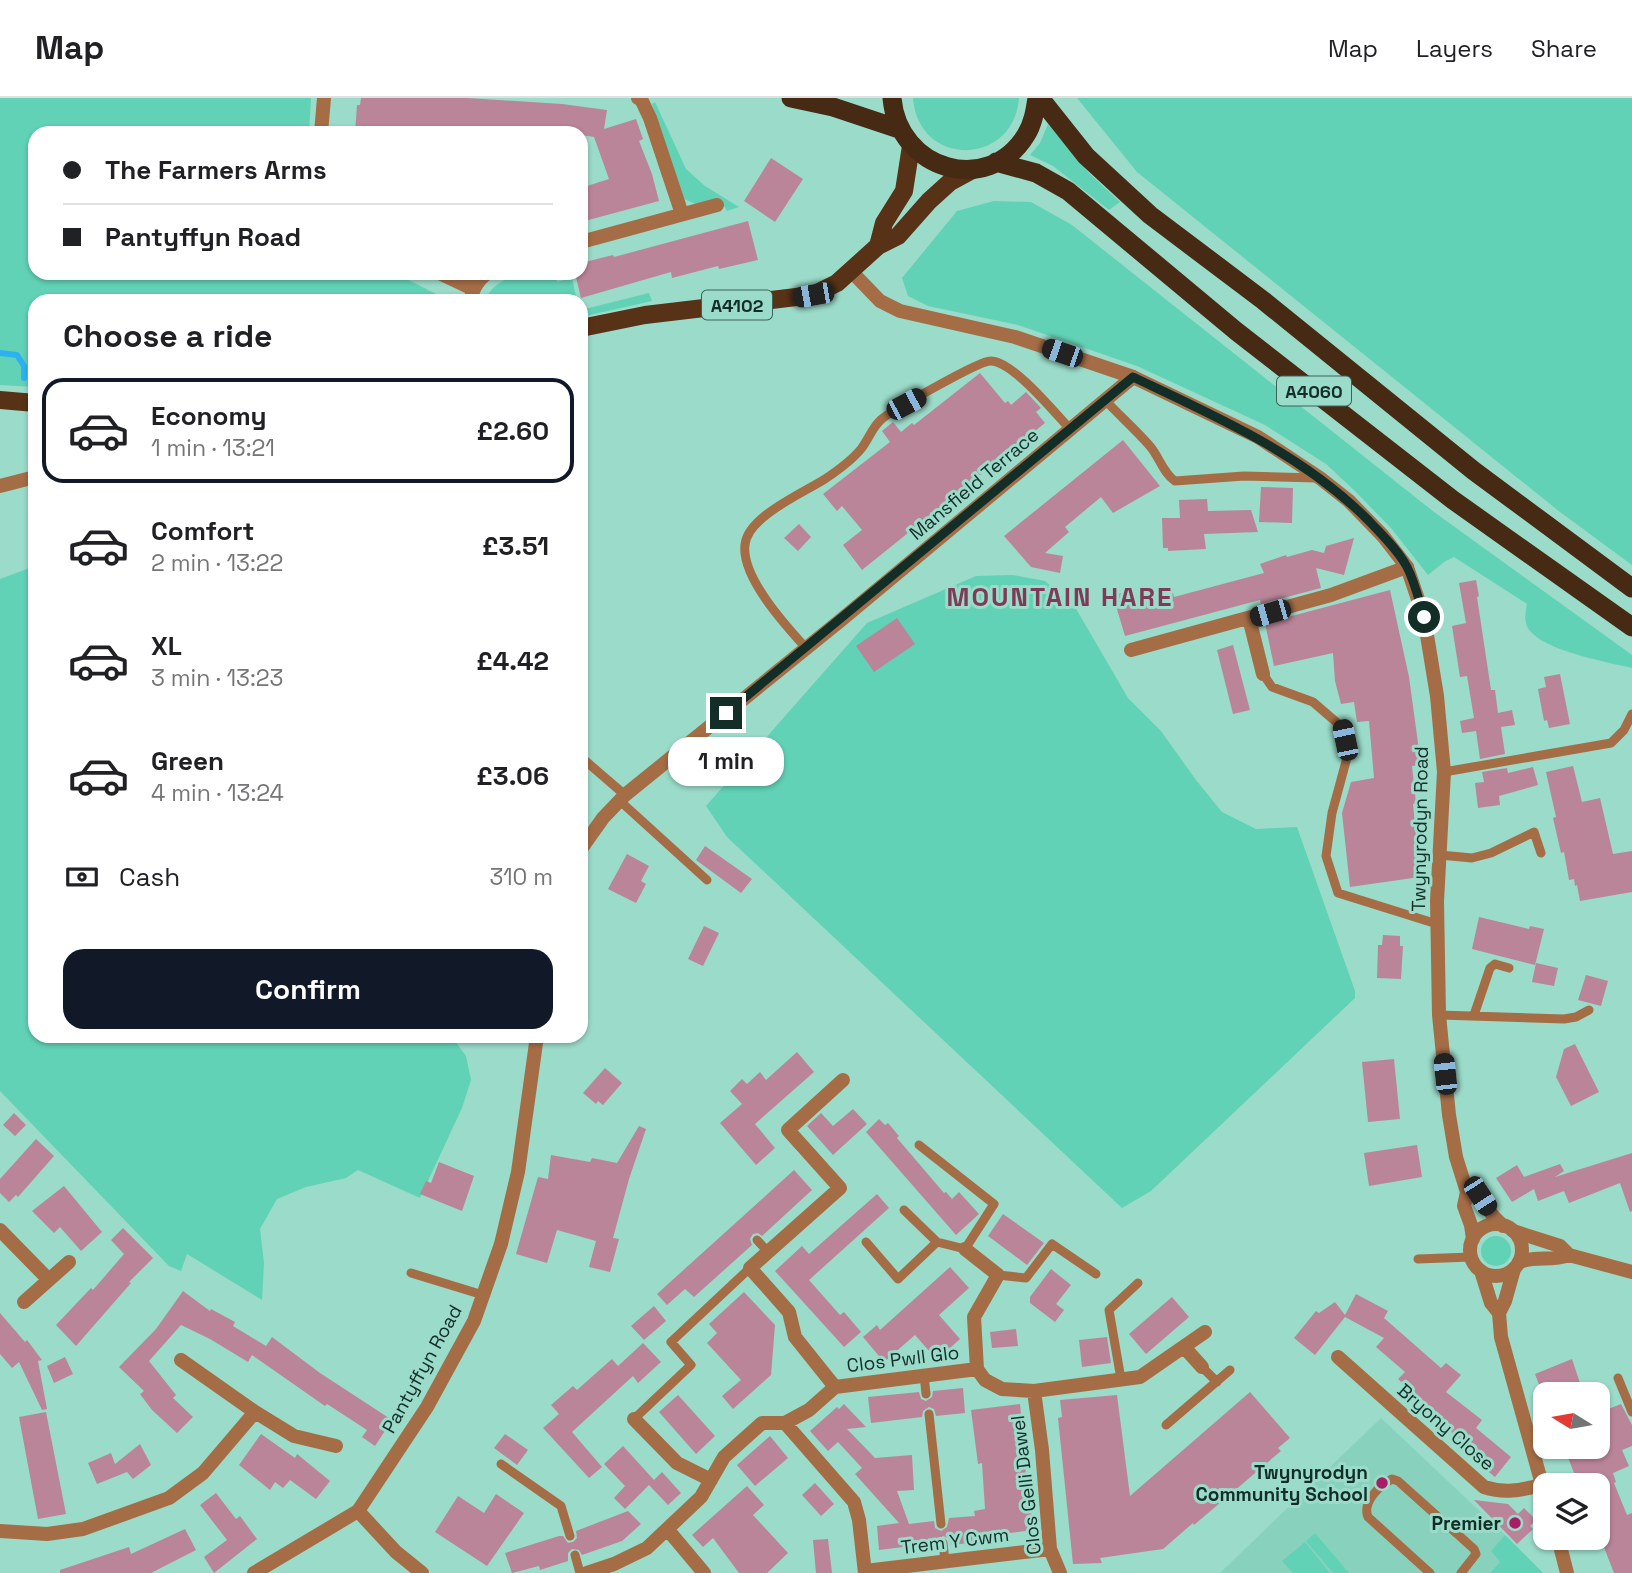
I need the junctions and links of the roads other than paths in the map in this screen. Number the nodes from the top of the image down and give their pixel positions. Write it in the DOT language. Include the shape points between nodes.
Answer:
graph roads {
  1 [pos="324,98"];
  2 [pos="638,98"];
  3 [pos="791,98"];
  4 [pos="892,98"];
  5 [pos="1038,98"];
  6 [pos="322,126"];
  7 [pos="899,129"];
  8 [pos="911,146"];
  9 [pos="996,162"];
  10 [pos="974,169"];
  11 [pos="717,205"];
  12 [pos="682,214"];
  13 [pos="588,240"];
  14 [pos="878,246"];
  15 [pos="850,270"];
  16 [pos="450,280"];
  17 [pos="470,294"];
  18 [pos="588,327"];
  19 [pos="1133,377"];
  20 [pos="0,400"];
  21 [pos="1105,400"];
  22 [pos="28,402"];
  23 [pos="1070,429"];
  24 [pos="1320,478"];
  25 [pos="28,479"];
  26 [pos="0,486"];
  27 [pos="1407,567"];
  28 [pos="1632,588"];
  29 [pos="1249,618"];
  30 [pos="1632,627"];
  31 [pos="806,648"];
  32 [pos="1131,650"];
  33 [pos="1263,674"];
  34 [pos="1632,714"];
  35 [pos="588,764"];
  36 [pos="1444,772"];
  37 [pos="622,798"];
  38 [pos="588,839"];
  39 [pos="1541,853"];
  40 [pos="1440,855"];
  41 [pos="707,880"];
  42 [pos="1437,924"];
  43 [pos="1509,968"];
  44 [pos="1589,1010"];
  45 [pos="1439,1015"];
  46 [pos="1474,1015"];
  47 [pos="536,1043"];
  48 [pos="843,1080"];
  49 [pos="919,1145"];
  50 [pos="1467,1192"];
  51 [pos="904,1209"];
  52 [pos="1508,1228"];
  53 [pos="0,1230"];
  54 [pos="1473,1239"];
  55 [pos="757,1240"];
  56 [pos="866,1242"];
  57 [pos="937,1242"];
  58 [pos="965,1249"];
  59 [pos="768,1252"];
  60 [pos="1569,1255"];
  61 [pos="1471,1256"];
  62 [pos="1418,1259"];
  63 [pos="69,1262"];
  64 [pos="1517,1266"];
  65 [pos="751,1268"];
  66 [pos="1481,1271"];
  67 [pos="1632,1272"];
  68 [pos="411,1273"];
  69 [pos="1096,1274"];
  70 [pos="998,1275"];
  71 [pos="49,1280"];
  72 [pos="1138,1283"];
  73 [pos="483,1295"];
  74 [pos="24,1302"];
  75 [pos="1499,1313"];
  76 [pos="1205,1332"];
  77 [pos="1184,1347"];
  78 [pos="1338,1357"];
  79 [pos="181,1360"];
  80 [pos="1202,1367"];
  81 [pos="977,1368"];
  82 [pos="1230,1370"];
  83 [pos="924,1375"];
  84 [pos="1618,1378"];
  85 [pos="1121,1379"];
  86 [pos="1217,1382"];
  87 [pos="835,1387"];
  88 [pos="1034,1391"];
  89 [pos="926,1394"];
  90 [pos="255,1412"];
  91 [pos="1632,1412"];
  92 [pos="929,1414"];
  93 [pos="634,1419"];
  94 [pos="785,1423"];
  95 [pos="1166,1425"];
  96 [pos="336,1446"];
  97 [pos="501,1464"];
  98 [pos="1539,1473"];
  99 [pos="711,1480"];
  100 [pos="1533,1490"];
  101 [pos="358,1511"];
  102 [pos="941,1524"];
  103 [pos="668,1530"];
  104 [pos="0,1531"];
  105 [pos="570,1536"];
  106 [pos="943,1543"];
  107 [pos="1050,1549"];
  108 [pos="1561,1550"];
  109 [pos="575,1555"];
  110 [pos="945,1562"];
  111 [pos="929,1568"];
  112 [pos="270,1569"];
  113 [pos="865,1572"];
  114 [pos="254,1573"];
  115 [pos="422,1573"];
  116 [pos="580,1573"];
  117 [pos="587,1573"];
  118 [pos="704,1573"];
  119 [pos="1060,1573"];
  120 [pos="1430,1573"];
  121 [pos="1461,1573"];
  122 [pos="1567,1573"];
  1 -- 6 [label="street"];
  2 -- 12 [label="street" via="650,118"];
  3 -- 7 [label="highway"];
  4 -- 7 [label="highway"];
  5 -- 9 [label="highway" via="1026,135"];
  5 -- 28 [label="highway, A4060" via="1086,156 1150,215 1474,471"];
  7 -- 8 [label="highway"];
  8 -- 10 [label="highway" via="929,160 951,168"];
  8 -- 14 [label="main road, A4102" via="904,191 884,223"];
  9 -- 10 [label="highway"];
  9 -- 30 [label="highway, A4060" via="1036,173 1068,191 1236,331 1454,500"];
  10 -- 14 [label="main road, A4102" via="950,182 898,236"];
  11 -- 12 [label="street"];
  12 -- 13 [label="street"];
  14 -- 15 [label="main road, A4102"];
  15 -- 18 [label="main road, A4102" via="813,295 645,315"];
  15 -- 19 [label="street, Twynyrodyn Road" via="880,301 900,311 1015,337"];
  16 -- 17 [label="street"];
  19 -- 21 [label="street, Mansfield Terrace"];
  19 -- 24 [label="street, Twynyrodyn Road" via="1258,437"];
  20 -- 22 [label="main road"];
  21 -- 23 [label="street, Mansfield Terrace"];
  21 -- 24 [label="lane" via="1150,445 1167,476 1175,481 1244,476"];
  23 -- 31 [label="street, Mansfield Terrace"];
  23 -- 31 [label="lane" via="1005,365 990,361 880,420 861,449 753,526 745,545 749,567 770,608"];
  24 -- 27 [label="street, Twynyrodyn Road" via="1349,500"];
  25 -- 26 [label="street"];
  27 -- 29 [label="street"];
  27 -- 36 [label="street, Twynyrodyn Road" via="1424,617"];
  29 -- 32 [label="street"];
  29 -- 33 [label="street"];
  31 -- 37 [label="street"];
  33 -- 42 [label="lane" via="1272,687 1313,702 1342,727 1348,754 1326,856 1338,893"];
  34 -- 36 [label="lane" via="1611,743"];
  35 -- 37 [label="lane"];
  36 -- 40 [label="street, Twynyrodyn Road"];
  37 -- 38 [label="street"];
  37 -- 41 [label="lane"];
  39 -- 40 [label="lane" via="1534,832 1472,858"];
  40 -- 42 [label="street, Twynyrodyn Road"];
  42 -- 45 [label="street, Twynyrodyn Road"];
  43 -- 46 [label="lane" via="1495,964 1490,968"];
  44 -- 46 [label="lane" via="1564,1019"];
  45 -- 46 [label="lane"];
  45 -- 50 [label="street, Twynyrodyn Road" via="1449,1115"];
  47 -- 73 [label="street, Pantyffyn Road" via="518,1172"];
  48 -- 59 [label="street" via="788,1130 840,1188"];
  49 -- 58 [label="lane" via="994,1204"];
  50 -- 52 [label="street" via="1480,1196"];
  50 -- 54 [label="street, Twynyrodyn Road" via="1464,1206"];
  51 -- 57 [label="lane"];
  52 -- 54 [label="street" via="1486,1227"];
  52 -- 60 [label="street" via="1560,1246"];
  52 -- 64 [label="street" via="1521,1244"];
  53 -- 71 [label="street"];
  54 -- 61 [label="street, Twynyrodyn Road"];
  55 -- 59 [label="lane"];
  56 -- 57 [label="lane" via="898,1279"];
  57 -- 58 [label="lane"];
  58 -- 70 [label="street"];
  59 -- 65 [label="street"];
  60 -- 64 [label="street" via="1556,1260 1528,1258"];
  60 -- 67 [label="street"];
  61 -- 62 [label="lane"];
  61 -- 66 [label="street"];
  63 -- 71 [label="street"];
  64 -- 66 [label="street" via="1498,1276"];
  64 -- 75 [label="street"];
  65 -- 87 [label="street" via="789,1312 795,1337"];
  65 -- 93 [label="lane" via="671,1342 691,1365"];
  66 -- 75 [label="street"];
  68 -- 73 [label="lane"];
  69 -- 70 [label="lane" via="1052,1244 1026,1278"];
  70 -- 81 [label="street" via="974,1317"];
  71 -- 74 [label="street"];
  72 -- 85 [label="lane" via="1109,1310"];
  73 -- 101 [label="street, Pantyffyn Road" via="474,1321 427,1407"];
  75 -- 98 [label="street" via="1501,1337"];
  76 -- 77 [label="street, Clos Pwll Glo"];
  77 -- 80 [label="street"];
  77 -- 85 [label="street, Clos Pwll Glo" via="1140,1377"];
  78 -- 100 [label="street, Bryony Close" via="1484,1487 1500,1492"];
  79 -- 90 [label="street"];
  80 -- 86 [label="lane"];
  81 -- 83 [label="street, Clos Pwll Glo"];
  81 -- 88 [label="street, Clos Pwll Glo" via="985,1380 1002,1389"];
  82 -- 86 [label="lane"];
  83 -- 87 [label="street, Clos Pwll Glo"];
  83 -- 89 [label="lane"];
  84 -- 91 [label="lane"];
  85 -- 88 [label="street, Clos Pwll Glo"];
  86 -- 95 [label="lane"];
  87 -- 94 [label="street"];
  88 -- 107 [label="street, Clos Gelli Dawel"];
  90 -- 96 [label="street" via="294,1436"];
  90 -- 104 [label="street" via="203,1473 169,1498 83,1529 47,1534"];
  92 -- 102 [label="lane"];
  93 -- 99 [label="street" via="677,1463"];
  94 -- 99 [label="street" via="761,1423 724,1457"];
  94 -- 113 [label="street" via="854,1502"];
  97 -- 105 [label="lane" via="561,1506"];
  99 -- 103 [label="street" via="701,1497"];
  101 -- 112 [label="street, Pantyffyn Road"];
  101 -- 115 [label="street"];
  103 -- 117 [label="street" via="647,1548"];
  103 -- 118 [label="street"];
  106 -- 110 [label="lane"];
  107 -- 110 [label="street, Trem Y Cwm"];
  107 -- 119 [label="street, Clos Gelli Dawel"];
  108 -- 122 [label="street"];
  109 -- 116 [label="lane"];
  110 -- 111 [label="street, Trem Y Cwm"];
  111 -- 113 [label="street, Trem Y Cwm"];
  112 -- 114 [label="street, Pantyffyn Road"];
  120 -- 121 [label="lane" via="1365,1510 1392,1479 1474,1549 1474,1559"];
}
